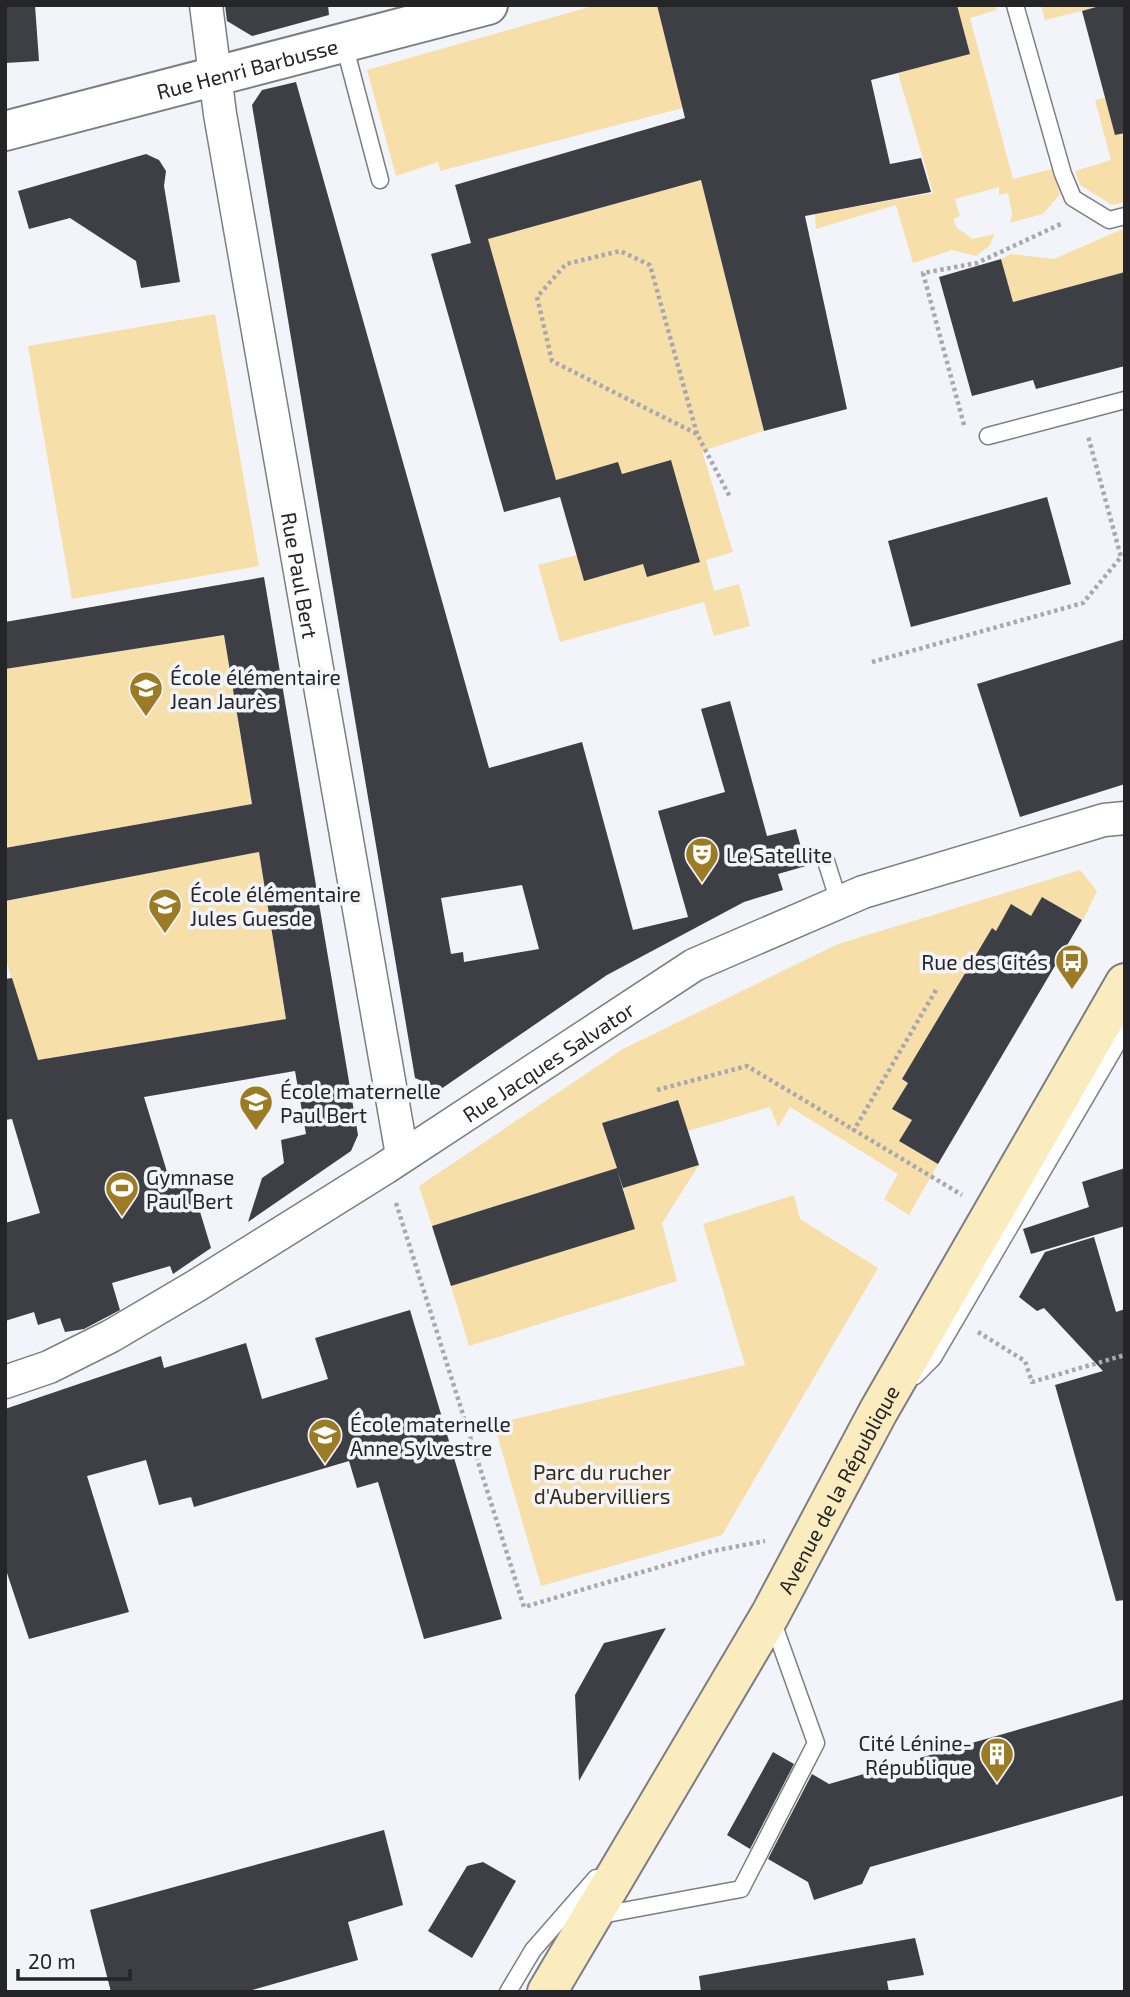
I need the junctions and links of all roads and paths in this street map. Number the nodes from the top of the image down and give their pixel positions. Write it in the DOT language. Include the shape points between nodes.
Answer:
graph roads {
  1 [pos="206,5"];
  2 [pos="488,5"];
  3 [pos="1015,5"];
  4 [pos="344,44"];
  5 [pos="214,77"];
  6 [pos="5,131"];
  7 [pos="380,180"];
  8 [pos="1092,209"];
  9 [pos="1125,216"];
  10 [pos="1125,400"];
  11 [pos="1081,411"];
  12 [pos="965,429"];
  13 [pos="697,434"];
  14 [pos="988,436"];
  15 [pos="730,497"];
  16 [pos="872,662"];
  17 [pos="1125,818"];
  18 [pos="826,861"];
  19 [pos="839,902"];
  20 [pos="1125,983"];
  21 [pos="936,990"];
  22 [pos="1125,1030"];
  23 [pos="657,1090"];
  24 [pos="855,1130"];
  25 [pos="393,1161"];
  26 [pos="992,1214"];
  27 [pos="956,1319"];
  28 [pos="1125,1355"];
  29 [pos="5,1382"];
  30 [pos="878,1412"];
  31 [pos="814,1532"];
  32 [pos="770,1615"];
  33 [pos="647,1821"];
  34 [pos="590,1917"];
  35 [pos="508,1992"];
  36 [pos="547,1992"];
  1 -- 5 [label="street, Rue Paul Bert"];
  2 -- 4 [label="street, Rue Henri Barbusse"];
  3 -- 8 [label="lane" via="1063,174 1073,198"];
  4 -- 5 [label="street, Rue Henri Barbusse"];
  4 -- 7 [label="lane"];
  5 -- 6 [label="street, Rue Henri Barbusse"];
  5 -- 25 [label="street, Rue Paul Bert"];
  8 -- 9 [label="lane" via="1109,220"];
  8 -- 12 [label="path" via="977,263 923,273"];
  10 -- 11 [label="lane"];
  11 -- 14 [label="lane"];
  11 -- 16 [label="path" via="1121,557 1083,603"];
  13 -- 13 [label="path" via="552,360 537,298 566,264 620,251 650,265"];
  13 -- 15 [label="path"];
  17 -- 19 [label="street, Rue Jacques Salvator" via="966,860"];
  18 -- 19 [label="lane"];
  19 -- 25 [label="street, Rue Jacques Salvator" via="694,965"];
  20 -- 26 [label="main road, Avenue de la République"];
  21 -- 24 [label="path"];
  22 -- 27 [label="lane"];
  23 -- 24 [label="path" via="747,1066"];
  24 -- 26 [label="path"];
  25 -- 29 [label="street, Rue Jacques Salvator" via="111,1336 49,1367"];
  25 -- 31 [label="path" via="524,1607 713,1551"];
  26 -- 30 [label="main road, Avenue de la République"];
  27 -- 28 [label="path" via="1025,1361 1032,1382"];
  27 -- 30 [label="lane" via="933,1358"];
  30 -- 31 [label="main road, Avenue de la République"];
  31 -- 32 [label="main road, Avenue de la République"];
  32 -- 33 [label="main road, Avenue de la République"];
  32 -- 34 [label="lane" via="816,1743 741,1889"];
  33 -- 34 [label="main road, Avenue de la République"];
  33 -- 35 [label="lane" via="533,1950"];
  34 -- 36 [label="main road, Avenue de la République"];
}
